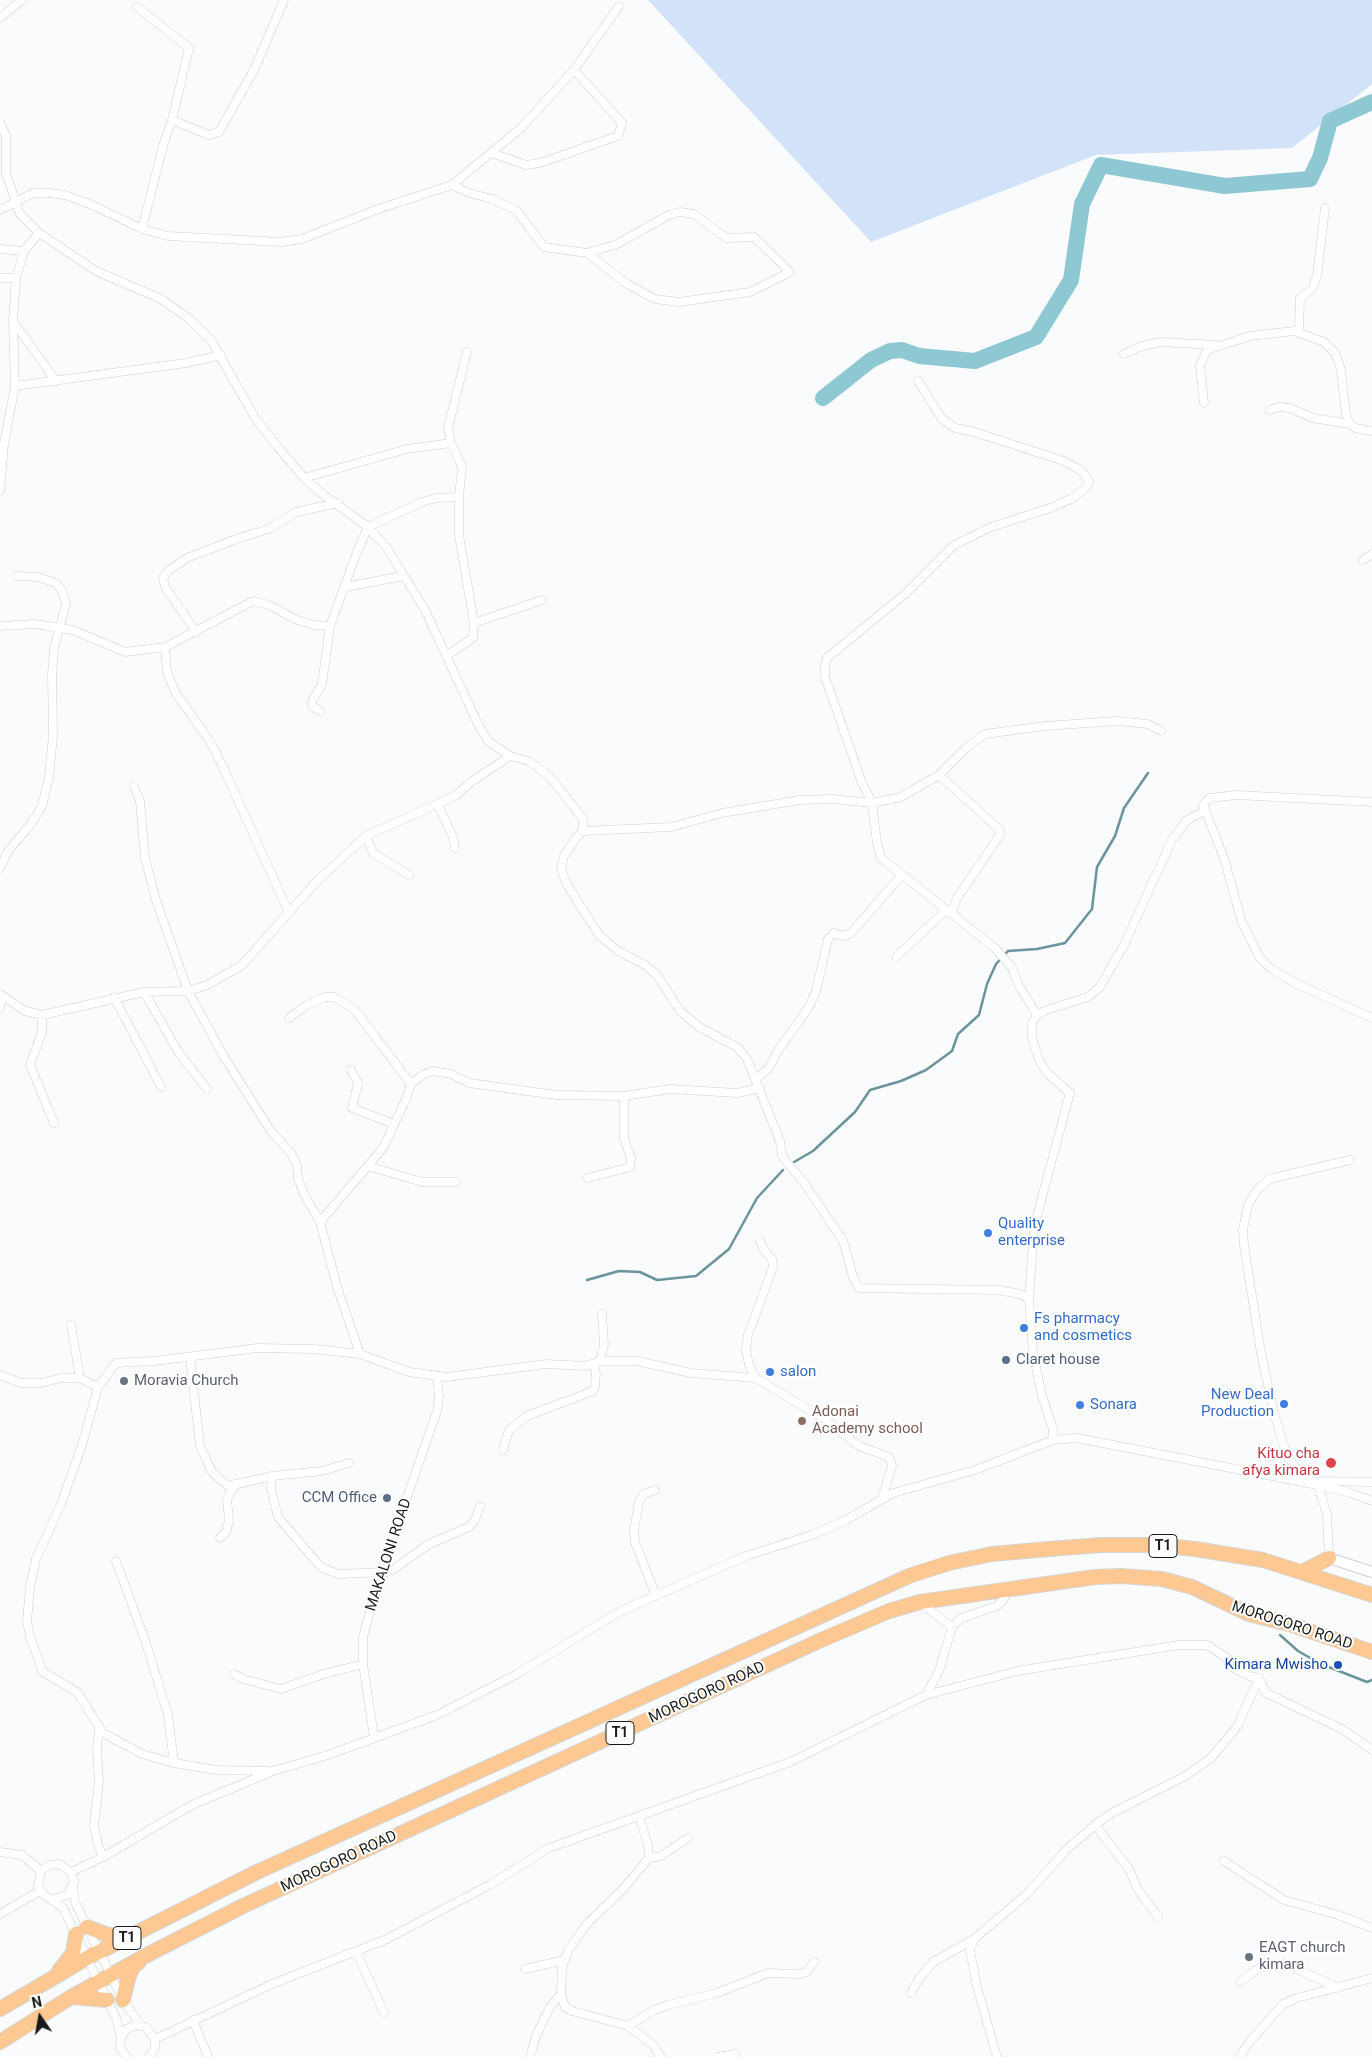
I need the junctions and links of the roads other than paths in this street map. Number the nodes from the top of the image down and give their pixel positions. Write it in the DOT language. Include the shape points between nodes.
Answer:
graph roads {
  1 [pos="22,0"];
  2 [pos="284,0"];
  3 [pos="619,6"];
  4 [pos="137,8"];
  5 [pos="0,18"];
  6 [pos="574,70"];
  7 [pos="172,120"];
  8 [pos="0,123"];
  9 [pos="492,153"];
  10 [pos="452,185"];
  11 [pos="14,202"];
  12 [pos="1326,208"];
  13 [pos="0,210"];
  14 [pos="142,229"];
  15 [pos="39,233"];
  16 [pos="0,249"];
  17 [pos="24,251"];
  18 [pos="587,253"];
  19 [pos="0,278"];
  20 [pos="16,278"];
  21 [pos="13,321"];
  22 [pos="1298,332"];
  23 [pos="1220,345"];
  24 [pos="467,352"];
  25 [pos="1124,354"];
  26 [pos="221,355"];
  27 [pos="56,381"];
  28 [pos="918,381"];
  29 [pos="15,386"];
  30 [pos="1204,403"];
  31 [pos="1270,410"];
  32 [pos="1350,424"];
  33 [pos="1372,431"];
  34 [pos="451,443"];
  35 [pos="304,478"];
  36 [pos="0,491"];
  37 [pos="459,497"];
  38 [pos="338,503"];
  39 [pos="368,527"];
  40 [pos="1372,554"];
  41 [pos="1363,560"];
  42 [pos="17,576"];
  43 [pos="403,576"];
  44 [pos="345,587"];
  45 [pos="542,600"];
  46 [pos="474,624"];
  47 [pos="0,626"];
  48 [pos="330,626"];
  49 [pos="58,629"];
  50 [pos="196,632"];
  51 [pos="165,647"];
  52 [pos="446,656"];
  53 [pos="320,711"];
  54 [pos="1161,731"];
  55 [pos="510,756"];
  56 [pos="939,775"];
  57 [pos="134,787"];
  58 [pos="1372,802"];
  59 [pos="872,803"];
  60 [pos="438,806"];
  61 [pos="1204,811"];
  62 [pos="583,831"];
  63 [pos="366,836"];
  64 [pos="455,848"];
  65 [pos="0,868"];
  66 [pos="409,875"];
  67 [pos="901,876"];
  68 [pos="948,912"];
  69 [pos="288,913"];
  70 [pos="896,957"];
  71 [pos="188,991"];
  72 [pos="144,992"];
  73 [pos="1,995"];
  74 [pos="114,997"];
  75 [pos="0,1008"];
  76 [pos="42,1015"];
  77 [pos="1037,1015"];
  78 [pos="289,1018"];
  79 [pos="1372,1018"];
  80 [pos="351,1070"];
  81 [pos="756,1079"];
  82 [pos="411,1084"];
  83 [pos="161,1087"];
  84 [pos="760,1088"];
  85 [pos="207,1089"];
  86 [pos="624,1096"];
  87 [pos="54,1123"];
  88 [pos="394,1124"];
  89 [pos="1350,1160"];
  90 [pos="368,1166"];
  91 [pos="588,1178"];
  92 [pos="456,1182"];
  93 [pos="320,1222"];
  94 [pos="760,1241"];
  95 [pos="1029,1299"];
  96 [pos="602,1314"];
  97 [pos="71,1325"];
  98 [pos="360,1354"];
  99 [pos="190,1357"];
  100 [pos="600,1362"];
  101 [pos="437,1376"];
  102 [pos="1,1378"];
  103 [pos="80,1378"];
  104 [pos="756,1378"];
  105 [pos="98,1387"];
  106 [pos="1053,1440"];
  107 [pos="503,1450"];
  108 [pos="349,1463"];
  109 [pos="272,1476"];
  110 [pos="1372,1482"];
  111 [pos="1317,1483"];
  112 [pos="235,1484"];
  113 [pos="655,1490"];
  114 [pos="882,1499"];
  115 [pos="1372,1501"];
  116 [pos="480,1506"];
  117 [pos="220,1538"];
  118 [pos="1329,1558"];
  119 [pos="116,1561"];
  120 [pos="381,1572"];
  121 [pos="1302,1572"];
  122 [pos="1372,1572"];
  123 [pos="1006,1589"];
  124 [pos="1372,1595"];
  125 [pos="656,1596"];
  126 [pos="920,1602"];
  127 [pos="952,1627"];
  128 [pos="1372,1652"];
  129 [pos="363,1664"];
  130 [pos="234,1674"];
  131 [pos="1259,1678"];
  132 [pos="926,1695"];
  133 [pos="99,1729"];
  134 [pos="374,1736"];
  135 [pos="1372,1750"];
  136 [pos="174,1763"];
  137 [pos="273,1771"];
  138 [pos="638,1816"];
  139 [pos="1095,1825"];
  140 [pos="688,1838"];
  141 [pos="0,1852"];
  142 [pos="103,1857"];
  143 [pos="649,1858"];
  144 [pos="1224,1861"];
  145 [pos="41,1872"];
  146 [pos="71,1872"];
  147 [pos="73,1887"];
  148 [pos="40,1891"];
  149 [pos="53,1899"];
  150 [pos="0,1914"];
  151 [pos="1158,1917"];
  152 [pos="1372,1928"];
  153 [pos="82,1931"];
  154 [pos="133,1934"];
  155 [pos="974,1939"];
  156 [pos="100,1951"];
  157 [pos="356,1951"];
  158 [pos="144,1956"];
  159 [pos="87,1958"];
  160 [pos="565,1960"];
  161 [pos="814,1962"];
  162 [pos="525,1969"];
  163 [pos="112,1975"];
  164 [pos="56,1976"];
  165 [pos="1372,1978"];
  166 [pos="98,1982"];
  167 [pos="1240,1982"];
  168 [pos="1338,1988"];
  169 [pos="911,1993"];
  170 [pos="561,1994"];
  171 [pos="71,1997"];
  172 [pos="107,2000"];
  173 [pos="124,2000"];
  174 [pos="0,2009"];
  175 [pos="384,2013"];
  176 [pos="193,2020"];
  177 [pos="141,2026"];
  178 [pos="628,2026"];
  179 [pos="121,2038"];
  180 [pos="155,2039"];
  181 [pos="0,2042"];
  182 [pos="735,2054"];
  183 [pos="125,2055"];
  184 [pos="114,2057"];
  185 [pos="149,2057"];
  186 [pos="208,2057"];
  187 [pos="530,2057"];
  188 [pos="661,2057"];
  189 [pos="718,2057"];
  190 [pos="997,2057"];
  191 [pos="1240,2057"];
  1 -- 5 [label="street"];
  2 -- 7 [label="street" via="254,70 219,132 209,134"];
  3 -- 6 [label="street"];
  4 -- 7 [label="street" via="189,48"];
  6 -- 9 [label="street" via="521,128"];
  6 -- 9 [label="street" via="622,123 618,136 526,165"];
  7 -- 14 [label="street"];
  8 -- 11 [label="street" via="6,136 6,174"];
  9 -- 10 [label="street"];
  10 -- 14 [label="street" via="295,240 281,242 168,236"];
  10 -- 18 [label="street" via="516,210 544,248"];
  11 -- 13 [label="street"];
  11 -- 14 [label="street" via="32,193 65,195 92,204"];
  11 -- 15 [label="street" via="20,214"];
  12 -- 22 [label="street" via="1317,276 1312,289 1300,298"];
  15 -- 17 [label="street"];
  15 -- 26 [label="street" via="96,271 187,316"];
  16 -- 17 [label="street"];
  17 -- 20 [label="street"];
  18 -- 18 [label="street" via="627,284 655,299 679,302 750,292 790,272 754,238 726,238 694,214 680,212 617,244"];
  19 -- 20 [label="street"];
  20 -- 21 [label="street"];
  21 -- 27 [label="street"];
  21 -- 29 [label="street"];
  22 -- 23 [label="street" via="1266,332"];
  22 -- 32 [label="street" via="1324,342 1335,353"];
  23 -- 25 [label="street" via="1160,342"];
  23 -- 30 [label="street" via="1207,350 1201,361"];
  24 -- 34 [label="street" via="448,428"];
  26 -- 27 [label="street"];
  26 -- 35 [label="street" via="256,418"];
  27 -- 29 [label="street"];
  28 -- 59 [label="street" via="942,419 956,428 1064,460 1082,471 1089,481 1087,487 1071,499 991,527 954,545 905,594 827,658 825,677"];
  29 -- 36 [label="street" via="4,444"];
  31 -- 32 [label="street" via="1284,407 1313,418"];
  32 -- 33 [label="street"];
  34 -- 35 [label="street" via="407,449"];
  34 -- 37 [label="street" via="462,467"];
  35 -- 38 [label="street"];
  37 -- 39 [label="street" via="422,502"];
  37 -- 46 [label="street" via="462,554"];
  38 -- 39 [label="street"];
  38 -- 50 [label="street" via="296,512 269,529 187,558 169,570 163,578 165,587"];
  39 -- 43 [label="street" via="387,548"];
  39 -- 44 [label="street"];
  40 -- 41 [label="street"];
  42 -- 49 [label="street" via="38,576 56,583 66,604"];
  43 -- 44 [label="street"];
  43 -- 52 [label="street" via="425,610"];
  44 -- 48 [label="street"];
  45 -- 46 [label="street"];
  46 -- 52 [label="street" via="473,638"];
  47 -- 49 [label="street" via="35,624"];
  48 -- 50 [label="street" via="297,620 269,605 253,601"];
  48 -- 53 [label="street" via="322,684 312,701 313,707"];
  49 -- 51 [label="street" via="73,630 125,652"];
  49 -- 65 [label="street" via="52,661 53,735 49,777 34,818 8,851"];
  50 -- 51 [label="street"];
  51 -- 69 [label="street" via="167,672 174,692 211,743"];
  52 -- 55 [label="street" via="488,741"];
  54 -- 56 [label="street" via="1148,724 1117,721 985,734"];
  55 -- 60 [label="street"];
  55 -- 62 [label="street" via="529,761 551,778 583,819"];
  56 -- 59 [label="street" via="902,797"];
  56 -- 68 [label="street" via="999,829 1000,835"];
  57 -- 71 [label="street" via="140,801 145,858 156,900"];
  58 -- 61 [label="street" via="1228,796 1207,800 1203,804"];
  59 -- 62 [label="street" via="800,800 722,813 670,827"];
  59 -- 67 [label="street" via="881,858"];
  60 -- 63 [label="street"];
  60 -- 64 [label="street"];
  61 -- 77 [label="street" via="1187,820 1172,840 1124,945 1100,987 1088,996"];
  61 -- 79 [label="street" via="1224,858 1242,923 1260,958 1294,983"];
  62 -- 81 [label="street" via="564,856 561,868 566,883 599,935 657,975 680,1011 693,1022 737,1047"];
  63 -- 66 [label="street" via="373,853"];
  63 -- 69 [label="street"];
  67 -- 68 [label="street" via="919,886"];
  67 -- 81 [label="street" via="851,933 843,936 834,933 828,939 809,1007 769,1068"];
  68 -- 70 [label="street"];
  68 -- 77 [label="street" via="995,948 1012,968"];
  69 -- 71 [label="street" via="241,966"];
  71 -- 72 [label="street"];
  71 -- 93 [label="street" via="270,1130 291,1153 297,1165 298,1180"];
  72 -- 74 [label="street"];
  72 -- 85 [label="street" via="179,1053"];
  73 -- 75 [label="street"];
  73 -- 76 [label="street" via="25,1011"];
  74 -- 76 [label="street"];
  74 -- 83 [label="street"];
  76 -- 87 [label="street" via="42,1032 30,1064"];
  77 -- 95 [label="street" via="1032,1023 1032,1038 1038,1060 1047,1073 1070,1093 1034,1227"];
  78 -- 82 [label="street" via="307,1005 334,997 355,1010"];
  80 -- 88 [label="street" via="358,1083 352,1108"];
  81 -- 84 [label="street"];
  82 -- 86 [label="street" via="433,1071 451,1074 469,1083 508,1089 556,1095"];
  82 -- 88 [label="street"];
  84 -- 86 [label="street" via="737,1092 670,1090"];
  84 -- 95 [label="street" via="780,1141 782,1156 843,1241 859,1288 998,1290"];
  86 -- 91 [label="street" via="624,1138 631,1158 630,1167"];
  88 -- 90 [label="street" via="383,1148"];
  89 -- 111 [label="street" via="1269,1179 1248,1205 1243,1229 1261,1352 1276,1422 1287,1456 1302,1475"];
  90 -- 92 [label="street" via="422,1182"];
  90 -- 93 [label="street"];
  93 -- 98 [label="street"];
  94 -- 104 [label="street" via="772,1259 772,1267 748,1335 746,1350"];
  95 -- 106 [label="street" via="1033,1353"];
  96 -- 100 [label="street" via="604,1345"];
  97 -- 103 [label="street"];
  98 -- 99 [label="street" via="257,1348"];
  98 -- 101 [label="street" via="409,1372"];
  99 -- 105 [label="street" via="116,1363"];
  99 -- 112 [label="street" via="200,1446 212,1472 228,1486"];
  100 -- 101 [label="street" via="586,1366 546,1364"];
  100 -- 104 [label="street" via="637,1361 691,1373"];
  100 -- 107 [label="street" via="592,1390 527,1416 509,1430"];
  101 -- 120 [label="street, MAKALONI ROAD" via="437,1411"];
  102 -- 103 [label="street" via="42,1384 61,1378"];
  103 -- 105 [label="street"];
  104 -- 114 [label="street" via="824,1419 859,1446 889,1457 892,1466"];
  105 -- 133 [label="street" via="61,1504 36,1559 27,1621 42,1672 77,1692"];
  106 -- 111 [label="street" via="1077,1438"];
  106 -- 114 [label="street" via="984,1467"];
  108 -- 109 [label="street" via="322,1472"];
  109 -- 112 [label="street"];
  109 -- 120 [label="street" via="271,1490 278,1517 318,1564 338,1574"];
  110 -- 111 [label="street"];
  111 -- 115 [label="street"];
  111 -- 118 [label="street" via="1327,1514"];
  112 -- 117 [label="street" via="227,1499 229,1521 226,1532"];
  113 -- 125 [label="street" via="644,1494 639,1501 634,1531"];
  114 -- 125 [label="street" via="812,1535 746,1556"];
  116 -- 120 [label="street" via="470,1527 429,1544 394,1569"];
  118 -- 121 [label="highway"];
  118 -- 122 [label="street"];
  119 -- 136 [label="street" via="168,1715"];
  120 -- 129 [label="street, MAKALONI ROAD" via="362,1637"];
  121 -- 124 [label="highway, MOROGORO ROAD / T1"];
  121 -- 154 [label="highway, MOROGORO ROAD / T1" via="1228,1554 1155,1545 1049,1549 992,1554 949,1563 910,1576 257,1872"];
  123 -- 126 [label="highway, MOROGORO ROAD / T1"];
  123 -- 127 [label="street" via="1004,1599 997,1606 961,1618"];
  123 -- 128 [label="highway, MOROGORO ROAD / T1" via="1122,1576 1162,1578 1192,1587 1249,1614"];
  125 -- 134 [label="street" via="619,1612 517,1674 437,1715"];
  126 -- 127 [label="street"];
  126 -- 158 [label="highway, MOROGORO ROAD / T1" via="889,1611 819,1641 243,1906"];
  127 -- 132 [label="street" via="939,1671"];
  129 -- 130 [label="street" via="281,1689"];
  129 -- 134 [label="street, MAKALONI ROAD"];
  131 -- 132 [label="street" via="1235,1669 1227,1658 1207,1645 1179,1645 1017,1671"];
  131 -- 135 [label="street" via="1266,1693 1342,1729"];
  131 -- 139 [label="street" via="1237,1727 1211,1758 1187,1775 1110,1814"];
  132 -- 138 [label="street" via="790,1762"];
  133 -- 136 [label="street" via="142,1754"];
  133 -- 142 [label="street" via="99,1781 94,1826"];
  134 -- 137 [label="street" via="328,1755"];
  136 -- 137 [label="street" via="216,1770"];
  137 -- 142 [label="street" via="176,1813"];
  138 -- 143 [label="street"];
  138 -- 157 [label="street" via="549,1848 440,1912"];
  139 -- 151 [label="street" via="1129,1869 1138,1890"];
  139 -- 155 [label="street" via="1066,1850 1027,1894"];
  140 -- 143 [label="street" via="661,1856"];
  141 -- 145 [label="street" via="22,1855"];
  142 -- 146 [label="street"];
  143 -- 160 [label="street" via="623,1889 586,1924"];
  144 -- 152 [label="street" via="1284,1900"];
  145 -- 146 [label="street" via="49,1865 59,1864"];
  145 -- 148 [label="street" via="38,1881"];
  146 -- 147 [label="street"];
  147 -- 149 [label="street" via="67,1895"];
  147 -- 153 [label="street"];
  148 -- 149 [label="street"];
  148 -- 150 [label="street"];
  149 -- 153 [label="street"];
  153 -- 154 [label="highway"];
  153 -- 156 [label="street"];
  153 -- 159 [label="street"];
  153 -- 164 [label="highway" via="73,1953"];
  154 -- 156 [label="highway, MOROGORO ROAD / T1"];
  155 -- 169 [label="street" via="933,1962"];
  155 -- 190 [label="street" via="970,1950 977,1986"];
  156 -- 159 [label="highway, MOROGORO ROAD / T1"];
  156 -- 163 [label="street"];
  157 -- 175 [label="street"];
  157 -- 176 [label="street"];
  158 -- 163 [label="highway, MOROGORO ROAD / T1"];
  158 -- 173 [label="highway" via="132,1968"];
  159 -- 164 [label="highway, MOROGORO ROAD / T1"];
  159 -- 166 [label="street"];
  160 -- 162 [label="street"];
  160 -- 170 [label="street"];
  161 -- 178 [label="street" via="807,1972 768,1972 716,1993 668,2005"];
  163 -- 166 [label="highway, MOROGORO ROAD / T1"];
  163 -- 173 [label="street"];
  164 -- 174 [label="highway, MOROGORO ROAD / T1"];
  165 -- 168 [label="street"];
  166 -- 171 [label="highway, MOROGORO ROAD / T1"];
  166 -- 172 [label="street"];
  167 -- 168 [label="street" via="1259,1968 1284,1962"];
  168 -- 191 [label="street" via="1283,2004"];
  170 -- 178 [label="street" via="565,2007 572,2011"];
  170 -- 187 [label="street" via="550,2007"];
  171 -- 172 [label="highway"];
  171 -- 181 [label="highway, MOROGORO ROAD / T1"];
  172 -- 179 [label="street"];
  173 -- 177 [label="street"];
  176 -- 180 [label="street"];
  176 -- 186 [label="street"];
  177 -- 179 [label="street" via="131,2027"];
  177 -- 180 [label="street" via="150,2030"];
  178 -- 188 [label="street"];
  179 -- 183 [label="street"];
  180 -- 185 [label="street" via="155,2048"];
  182 -- 189 [label="street"];
  183 -- 184 [label="street"];
}
